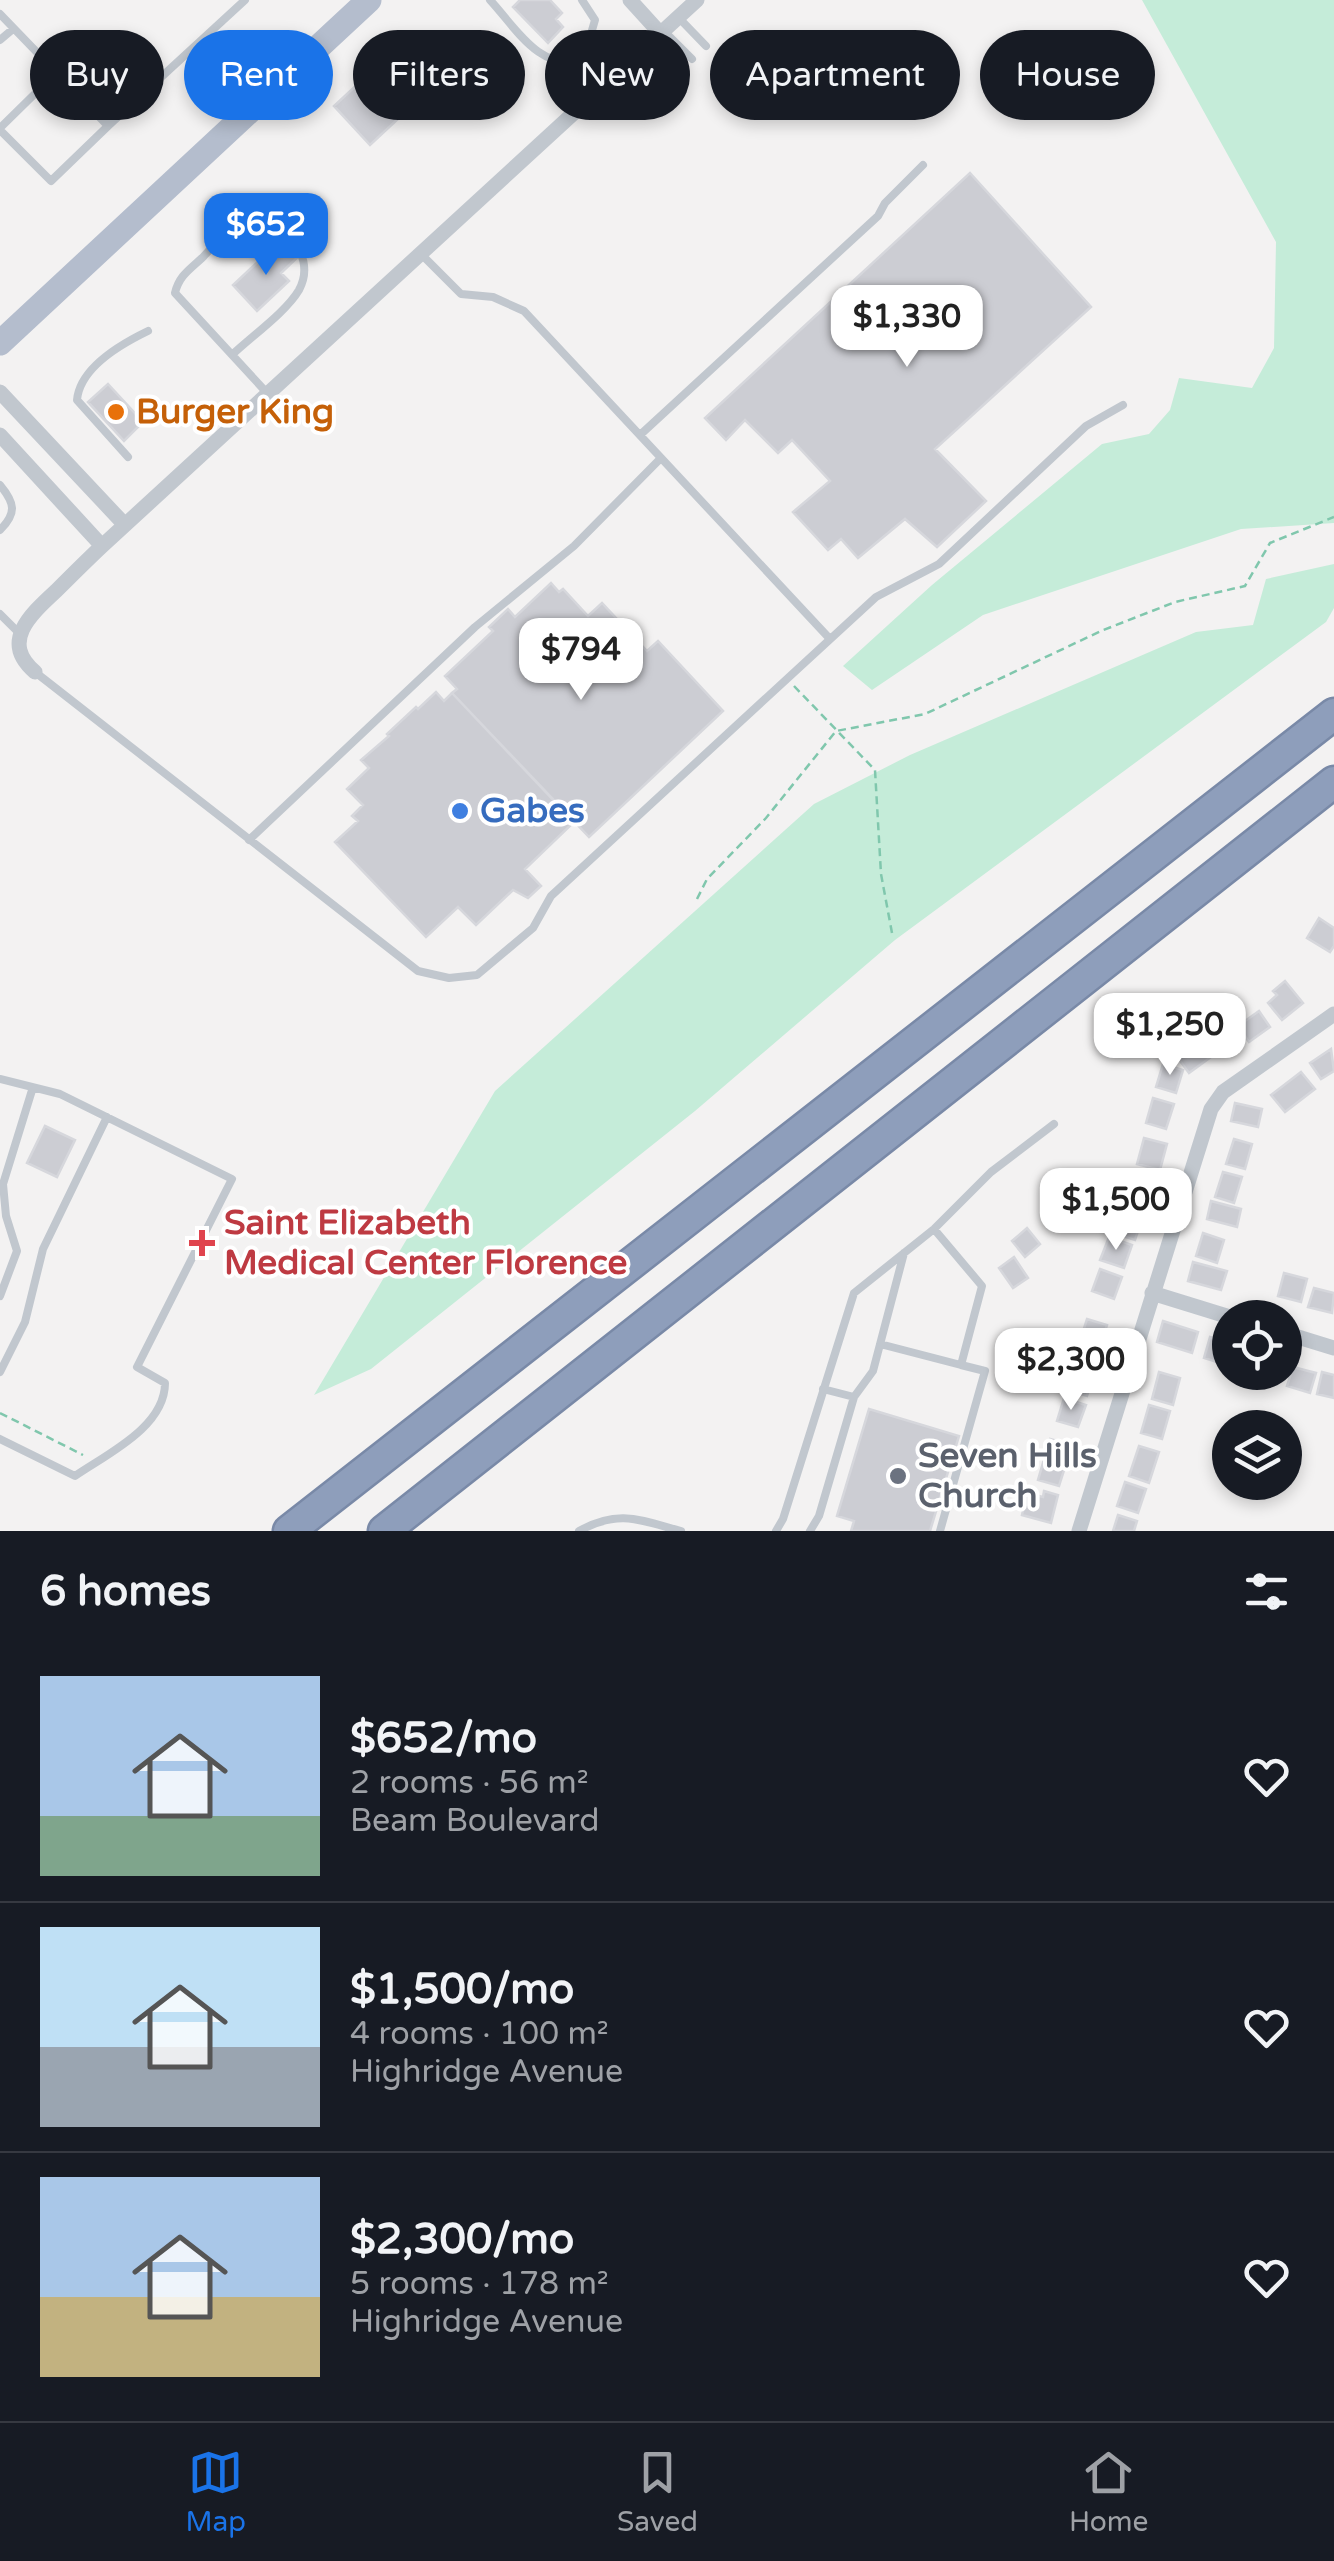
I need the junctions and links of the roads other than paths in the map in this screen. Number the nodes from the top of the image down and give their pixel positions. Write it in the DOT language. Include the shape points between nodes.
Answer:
graph roads {
  1 [pos="245,0"];
  2 [pos="369,0"];
  3 [pos="490,0"];
  4 [pos="582,0"];
  5 [pos="630,0"];
  6 [pos="668,0"];
  7 [pos="696,0"];
  8 [pos="0,14"];
  9 [pos="679,16"];
  10 [pos="13,29"];
  11 [pos="592,30"];
  12 [pos="659,30"];
  13 [pos="663,30"];
  14 [pos="0,40"];
  15 [pos="30,46"];
  16 [pos="706,46"];
  17 [pos="545,57"];
  18 [pos="30,99"];
  19 [pos="102,120"];
  20 [pos="566,120"];
  21 [pos="108,126"];
  22 [pos="0,129"];
  23 [pos="924,165"];
  24 [pos="421,254"];
  25 [pos="148,332"];
  26 [pos="0,343"];
  27 [pos="233,354"];
  28 [pos="0,392"];
  29 [pos="268,394"];
  30 [pos="1123,405"];
  31 [pos="0,435"];
  32 [pos="640,435"];
  33 [pos="128,456"];
  34 [pos="661,458"];
  35 [pos="0,485"];
  36 [pos="125,525"];
  37 [pos="0,530"];
  38 [pos="102,546"];
  39 [pos="0,614"];
  40 [pos="18,633"];
  41 [pos="830,638"];
  42 [pos="35,672"];
  43 [pos="1330,715"];
  44 [pos="1334,782"];
  45 [pos="249,840"];
  46 [pos="1334,1014"];
  47 [pos="0,1079"];
  48 [pos="33,1088"];
  49 [pos="108,1117"];
  50 [pos="1054,1124"];
  51 [pos="934,1230"];
  52 [pos="904,1252"];
  53 [pos="1152,1293"];
  54 [pos="0,1296"];
  55 [pos="1212,1312"];
  56 [pos="1302,1338"];
  57 [pos="880,1344"];
  58 [pos="1334,1348"];
  59 [pos="962,1365"];
  60 [pos="0,1372"];
  61 [pos="823,1389"];
  62 [pos="854,1397"];
  63 [pos="0,1439"];
  64 [pos="420,1504"];
  65 [pos="290,1531"];
  66 [pos="384,1531"];
  67 [pos="397,1531"];
  68 [pos="579,1531"];
  69 [pos="681,1531"];
  70 [pos="776,1531"];
  71 [pos="810,1531"];
  72 [pos="940,1531"];
  73 [pos="1079,1531"];
  1 -- 21 [label="lane"];
  2 -- 26 [label="main road"];
  3 -- 17 [label="lane"];
  4 -- 11 [label="lane" via="595,20"];
  5 -- 12 [label="street"];
  6 -- 9 [label="street"];
  7 -- 9 [label="street"];
  8 -- 10 [label="lane"];
  9 -- 13 [label="street"];
  9 -- 16 [label="lane"];
  10 -- 14 [label="lane"];
  10 -- 15 [label="lane"];
  18 -- 22 [label="lane"];
  19 -- 21 [label="lane"];
  20 -- 24 [label="street"];
  21 -- 22 [label="lane" via="52,181"];
  23 -- 32 [label="lane" via="878,216"];
  24 -- 29 [label="street"];
  24 -- 32 [label="lane" via="461,294 493,296 524,311"];
  25 -- 33 [label="lane" via="117,346 78,388 77,400"];
  27 -- 27 [label="lane" via="300,288 304,253 287,234 261,224 236,227 178,279 175,294"];
  27 -- 29 [label="lane"];
  28 -- 36 [label="street"];
  29 -- 36 [label="street"];
  30 -- 41 [label="lane" via="1086,426 940,564 876,597"];
  31 -- 38 [label="street"];
  32 -- 34 [label="lane"];
  34 -- 41 [label="lane"];
  34 -- 45 [label="lane" via="574,546 475,627"];
  35 -- 37 [label="lane" via="14,509"];
  36 -- 38 [label="street"];
  38 -- 40 [label="street"];
  39 -- 40 [label="lane"];
  40 -- 42 [label="street" via="20,662"];
  41 -- 45 [label="lane" via="552,896 532,928 476,976 418,971"];
  42 -- 45 [label="lane"];
  43 -- 65 [label="highway"];
  44 -- 64 [label="highway"];
  46 -- 53 [label="street" via="1216,1100"];
  47 -- 48 [label="lane"];
  48 -- 49 [label="lane"];
  48 -- 54 [label="lane" via="3,1184 17,1251"];
  49 -- 60 [label="lane" via="43,1249 25,1322"];
  49 -- 63 [label="lane" via="232,1179 137,1367 165,1384 165,1396 146,1426 75,1476"];
  50 -- 51 [label="lane" via="991,1172"];
  51 -- 52 [label="lane"];
  51 -- 59 [label="lane" via="982,1286"];
  52 -- 57 [label="lane"];
  52 -- 61 [label="lane" via="854,1293"];
  53 -- 55 [label="street"];
  53 -- 73 [label="street"];
  56 -- 58 [label="street"];
  57 -- 59 [label="lane"];
  57 -- 62 [label="lane"];
  59 -- 72 [label="lane" via="985,1371"];
  61 -- 62 [label="lane"];
  61 -- 70 [label="lane"];
  62 -- 71 [label="lane"];
  64 -- 66 [label="highway"];
  64 -- 67 [label="highway"];
  68 -- 69 [label="lane" via="601,1519 633,1518"];
}
